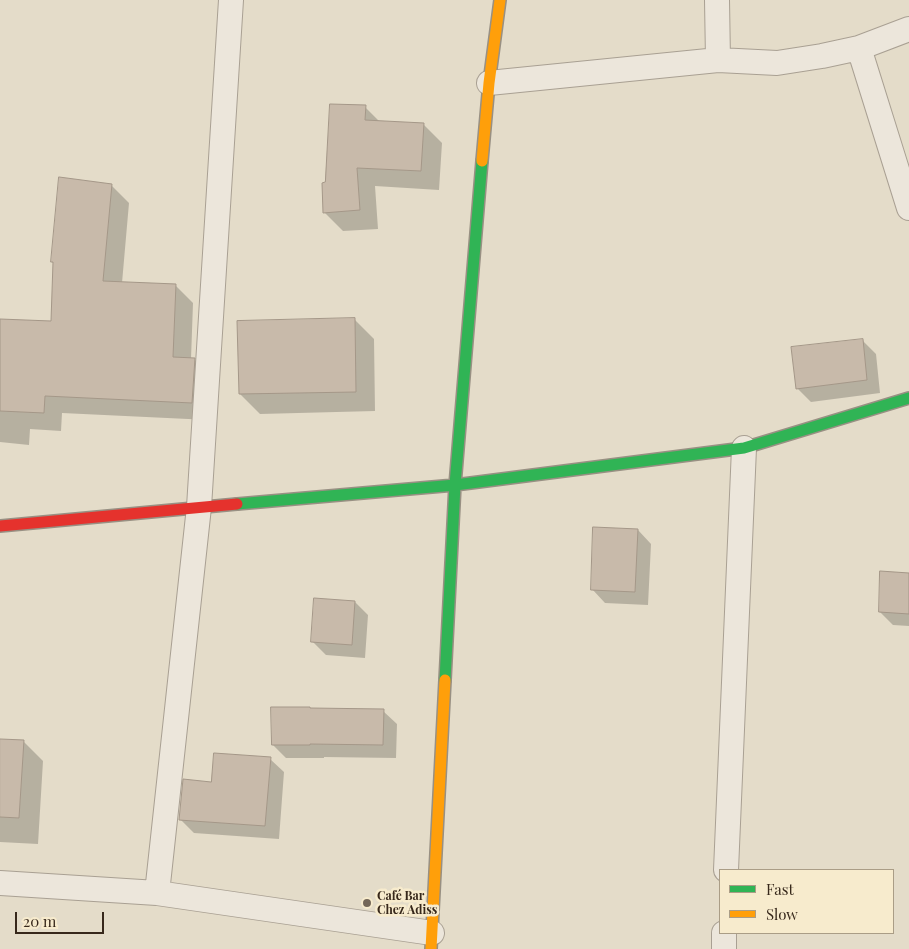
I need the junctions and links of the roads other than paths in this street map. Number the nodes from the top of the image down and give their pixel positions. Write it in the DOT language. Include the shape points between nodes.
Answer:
graph roads {
  1 [pos="231,0"];
  2 [pos="500,0"];
  3 [pos="717,0"];
  4 [pos="909,29"];
  5 [pos="859,48"];
  6 [pos="718,60"];
  7 [pos="489,83"];
  8 [pos="909,208"];
  9 [pos="909,398"];
  10 [pos="744,448"];
  11 [pos="455,485"];
  12 [pos="199,507"];
  13 [pos="0,526"];
  14 [pos="726,869"];
  15 [pos="0,883"];
  16 [pos="157,893"];
  17 [pos="724,934"];
  18 [pos="432,941"];
  19 [pos="724,949"];
  1 -- 12 [label="street"];
  2 -- 7 [label="main road"];
  3 -- 6 [label="street"];
  4 -- 5 [label="street"];
  5 -- 6 [label="street" via="777,63"];
  5 -- 8 [label="street"];
  6 -- 7 [label="street"];
  7 -- 11 [label="main road"];
  9 -- 10 [label="main road"];
  10 -- 11 [label="main road"];
  10 -- 14 [label="street"];
  11 -- 12 [label="main road"];
  11 -- 18 [label="main road"];
  12 -- 13 [label="main road"];
  12 -- 16 [label="street"];
  15 -- 16 [label="street"];
  16 -- 18 [label="street"];
  17 -- 19 [label="street"];
}
